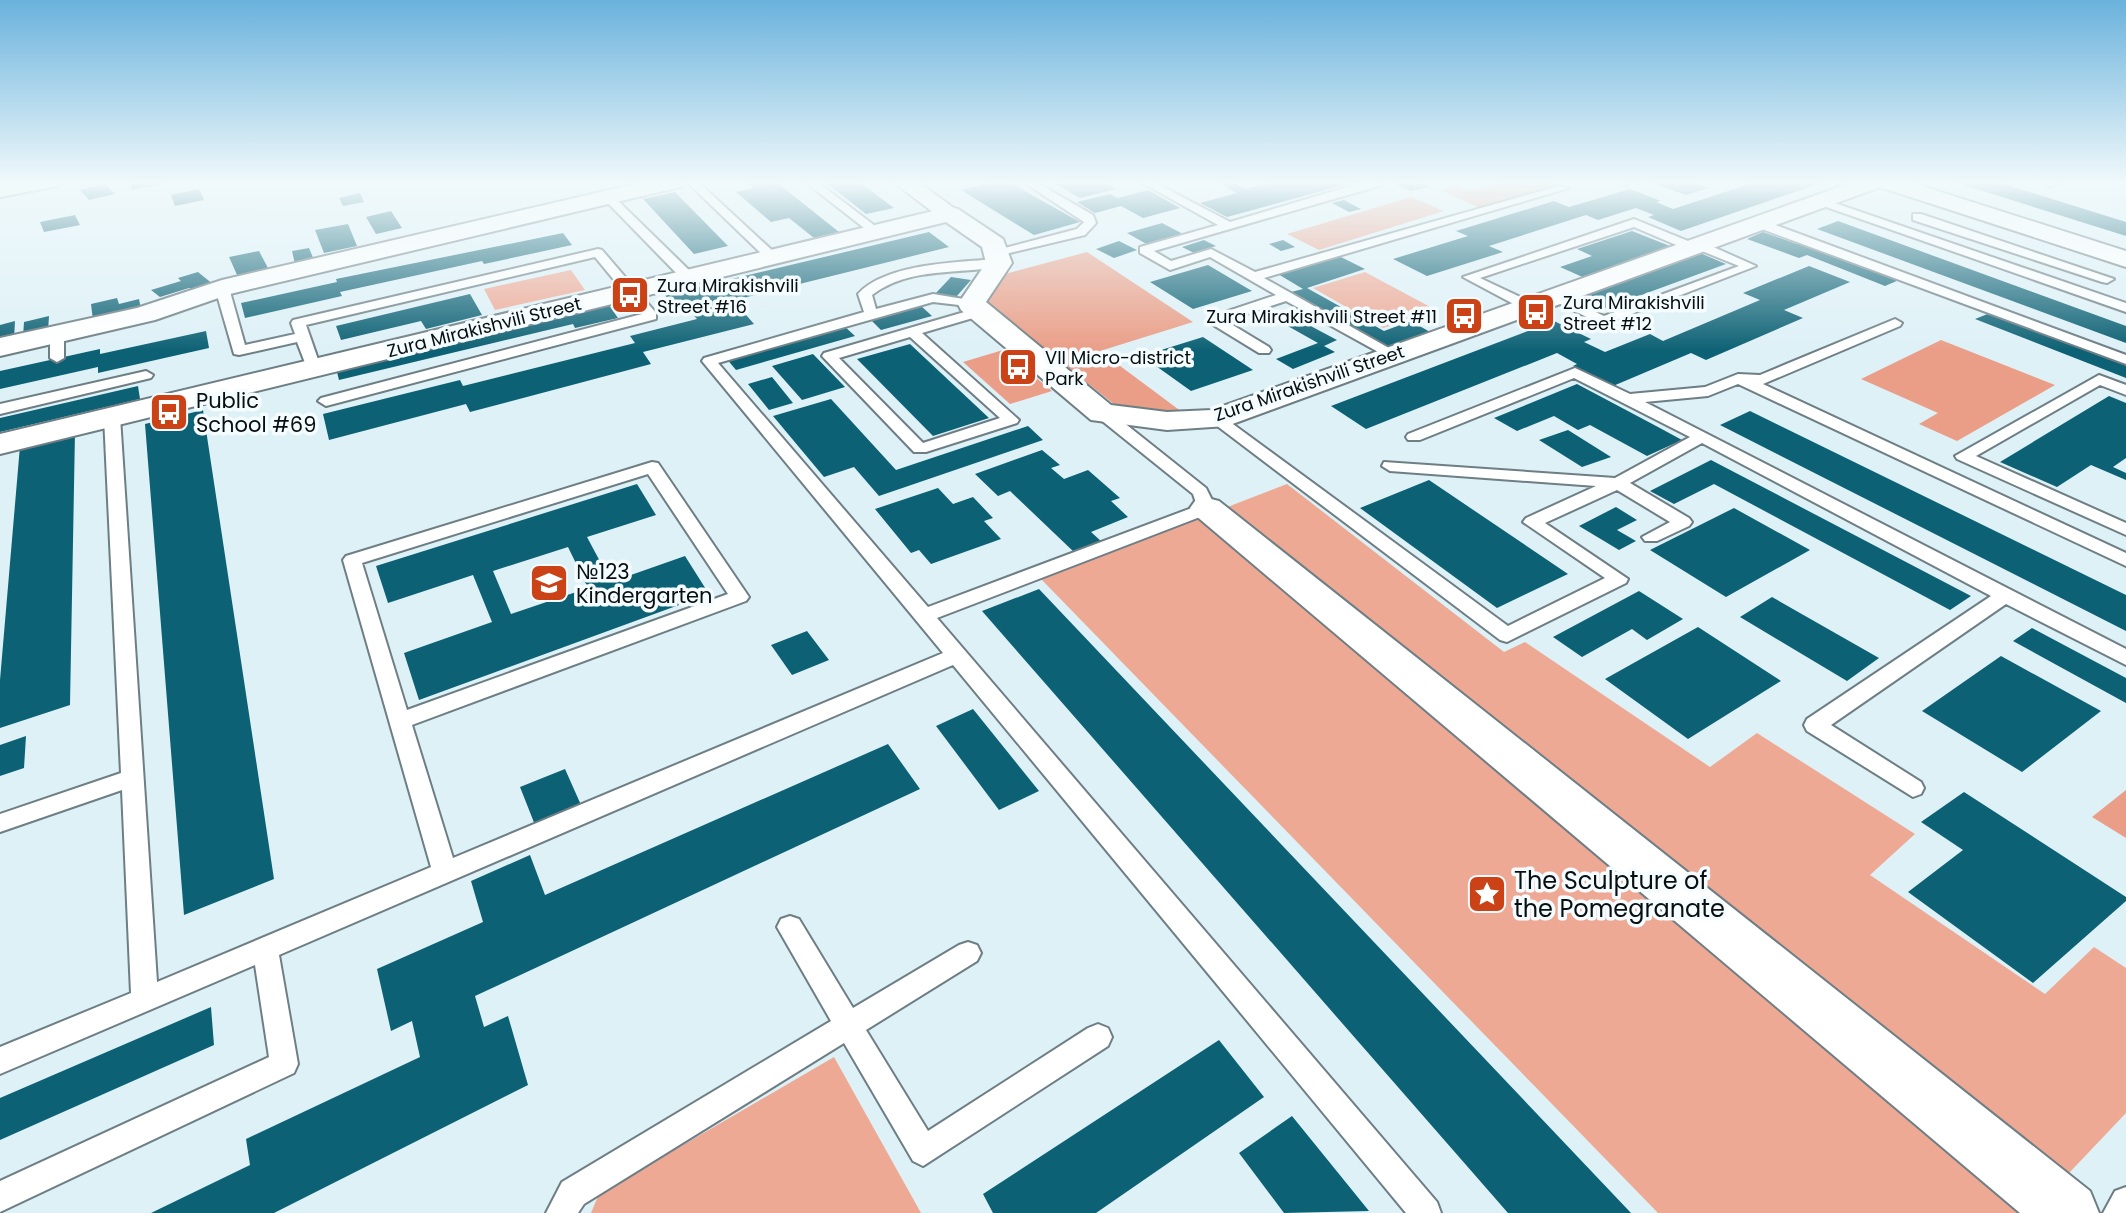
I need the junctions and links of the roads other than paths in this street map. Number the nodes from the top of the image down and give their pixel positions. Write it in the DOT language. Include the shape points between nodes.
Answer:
graph roads {
  1 [pos="434,238"];
  2 [pos="642,238"];
  3 [pos="751,238"];
  4 [pos="853,238"];
  5 [pos="985,238"];
  6 [pos="1063,238"];
  7 [pos="1188,238"];
  8 [pos="1390,238"];
  9 [pos="1589,238"];
  10 [pos="1673,238"];
  11 [pos="1718,238"];
  12 [pos="1797,238"];
  13 [pos="1924,238"];
  14 [pos="1980,238"];
  15 [pos="2061,238"];
  16 [pos="2081,244"];
  17 [pos="1695,246"];
  18 [pos="772,257"];
  19 [pos="998,258"];
  20 [pos="2045,259"];
  21 [pos="2126,259"];
  22 [pos="688,277"];
  23 [pos="1253,277"];
  24 [pos="2107,279"];
  25 [pos="222,288"];
  26 [pos="631,291"];
  27 [pos="1287,296"];
  28 [pos="1540,302"];
  29 [pos="975,308"];
  30 [pos="2126,308"];
  31 [pos="871,314"];
  32 [pos="1895,323"];
  33 [pos="913,332"];
  34 [pos="303,336"];
  35 [pos="0,347"];
  36 [pos="1264,350"];
  37 [pos="1391,355"];
  38 [pos="2126,360"];
  39 [pos="314,368"];
  40 [pos="56,376"];
  41 [pos="146,376"];
  42 [pos="1738,378"];
  43 [pos="2126,390"];
  44 [pos="55,397"];
  45 [pos="1629,400"];
  46 [pos="326,401"];
  47 [pos="0,409"];
  48 [pos="1102,413"];
  49 [pos="112,417"];
  50 [pos="1216,418"];
  51 [pos="1414,437"];
  52 [pos="1702,438"];
  53 [pos="0,444"];
  54 [pos="1391,466"];
  55 [pos="1618,483"];
  56 [pos="1207,508"];
  57 [pos="2126,530"];
  58 [pos="1651,537"];
  59 [pos="2126,560"];
  60 [pos="2006,595"];
  61 [pos="924,616"];
  62 [pos="957,655"];
  63 [pos="2126,658"];
  64 [pos="400,721"];
  65 [pos="132,778"];
  66 [pos="1913,788"];
  67 [pos="0,823"];
  68 [pos="445,872"];
  69 [pos="790,927"];
  70 [pos="265,948"];
  71 [pos="968,953"];
  72 [pos="145,999"];
  73 [pos="848,1026"];
  74 [pos="1098,1037"];
  75 [pos="0,1061"];
  76 [pos="0,1197"];
  77 [pos="2126,1202"];
  78 [pos="561,1213"];
  79 [pos="1426,1213"];
  80 [pos="2068,1213"];
  81 [pos="2118,1213"];
  1 -- 25 [label="street"];
  2 -- 22 [label="lane"];
  3 -- 18 [label="lane"];
  4 -- 18 [label="street, Zura Mirakishvili Street"];
  5 -- 19 [label="street" via="994,244"];
  6 -- 19 [label="lane"];
  7 -- 23 [label="lane" via="1144,250 1170,266 1211,254"];
  8 -- 23 [label="lane"];
  9 -- 28 [label="lane" via="1469,277"];
  10 -- 17 [label="lane"];
  11 -- 17 [label="street, Zura Mirakishvili Street"];
  12 -- 38 [label="lane"];
  13 -- 30 [label="lane"];
  14 -- 20 [label="lane"];
  15 -- 16 [label="street"];
  16 -- 20 [label="lane"];
  16 -- 21 [label="street"];
  17 -- 28 [label="street, Zura Mirakishvili Street"];
  17 -- 28 [label="lane" via="1750,266 1603,321"];
  18 -- 22 [label="street, Zura Mirakishvili Street"];
  19 -- 29 [label="street"];
  19 -- 31 [label="lane" via="883,283 865,294"];
  20 -- 24 [label="lane"];
  22 -- 26 [label="street, Zura Mirakishvili Street"];
  23 -- 27 [label="lane"];
  25 -- 34 [label="lane" via="239,351"];
  25 -- 35 [label="street" via="57,346"];
  26 -- 34 [label="lane" via="598,253 298,323"];
  26 -- 39 [label="street, Zura Mirakishvili Street"];
  26 -- 46 [label="lane" via="651,316"];
  27 -- 36 [label="lane" via="1215,320"];
  27 -- 37 [label="lane"];
  28 -- 37 [label="street, Zura Mirakishvili Street"];
  29 -- 31 [label="lane" via="933,298"];
  29 -- 33 [label="lane"];
  29 -- 48 [label="street"];
  31 -- 61 [label="lane" via="709,361"];
  32 -- 42 [label="lane" via="1762,380"];
  33 -- 33 [label="lane" via="829,356 920,450 1010,420"];
  34 -- 39 [label="lane"];
  37 -- 50 [label="street, Zura Mirakishvili Street"];
  39 -- 49 [label="street, Zura Mirakishvili Street"];
  40 -- 44 [label="lane"];
  41 -- 44 [label="lane"];
  42 -- 45 [label="lane" via="1708,391"];
  42 -- 59 [label="lane"];
  43 -- 57 [label="lane" via="2099,379 1963,456"];
  44 -- 47 [label="lane"];
  45 -- 51 [label="lane" via="1575,372"];
  45 -- 52 [label="lane"];
  48 -- 50 [label="street, Zura Mirakishvili Street" via="1167,421"];
  48 -- 56 [label="lane" via="1200,492"];
  49 -- 53 [label="street, Zura Mirakishvili Street"];
  49 -- 65 [label="lane"];
  50 -- 55 [label="lane" via="1507,635 1619,579 1532,522"];
  52 -- 55 [label="lane"];
  52 -- 60 [label="lane"];
  54 -- 55 [label="lane"];
  55 -- 58 [label="lane" via="1683,522"];
  56 -- 61 [label="lane"];
  56 -- 80 [label="street"];
  60 -- 63 [label="lane"];
  60 -- 66 [label="lane" via="1815,725"];
  61 -- 62 [label="lane"];
  62 -- 68 [label="lane"];
  62 -- 79 [label="lane"];
  64 -- 64 [label="lane" via="352,560 652,467 739,597"];
  64 -- 68 [label="lane"];
  65 -- 67 [label="lane"];
  65 -- 72 [label="lane"];
  68 -- 70 [label="lane"];
  69 -- 73 [label="lane"];
  70 -- 72 [label="lane"];
  70 -- 76 [label="lane" via="284,1064"];
  71 -- 73 [label="lane"];
  72 -- 75 [label="lane"];
  73 -- 74 [label="lane" via="923,1151"];
  73 -- 78 [label="lane" via="573,1193"];
  77 -- 81 [label="lane"];
}
